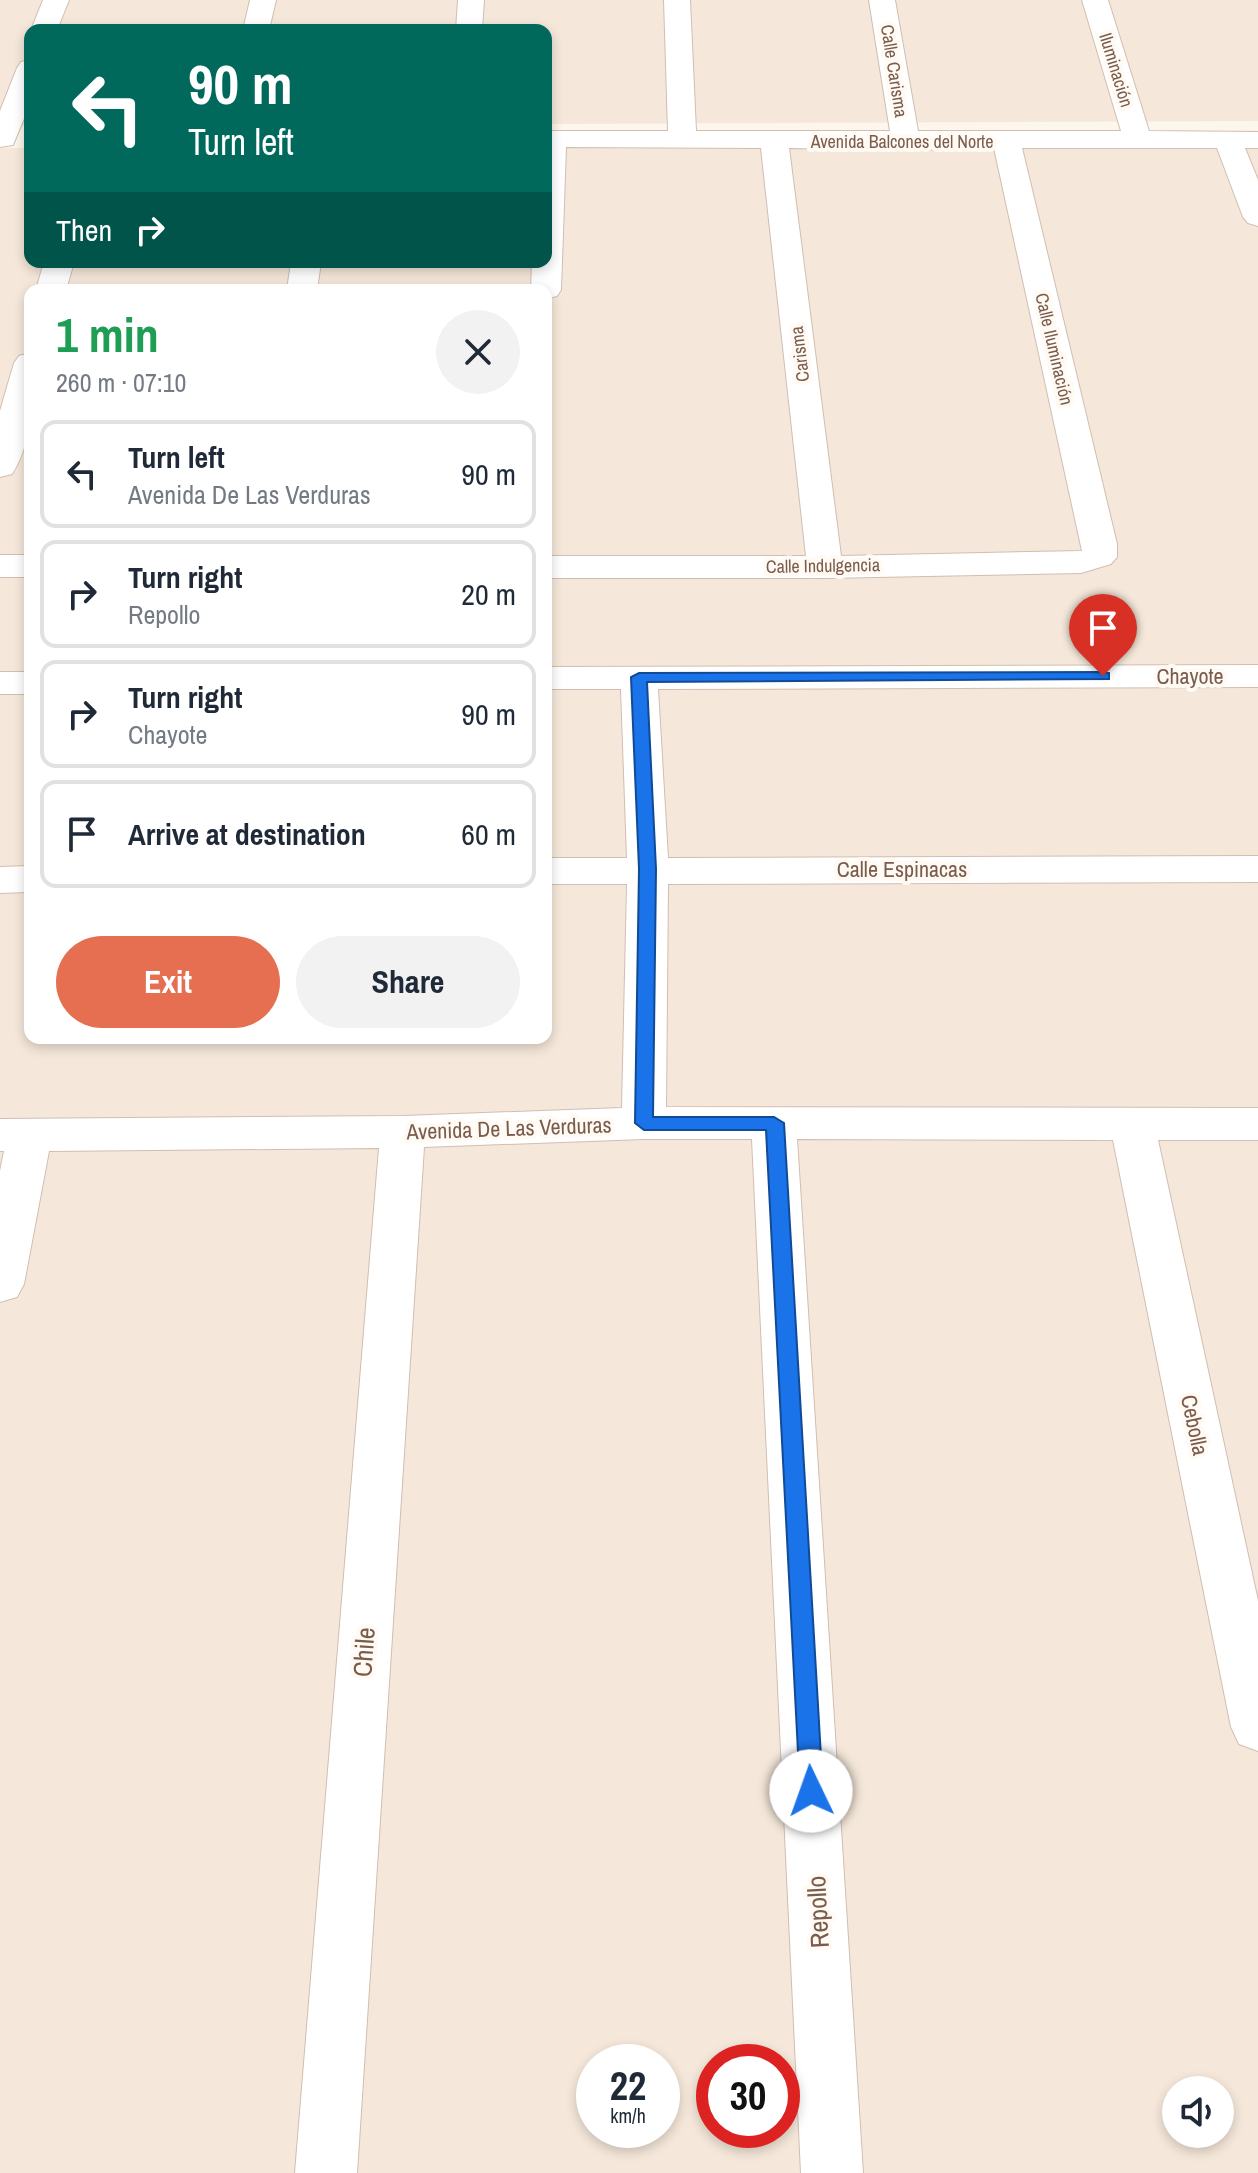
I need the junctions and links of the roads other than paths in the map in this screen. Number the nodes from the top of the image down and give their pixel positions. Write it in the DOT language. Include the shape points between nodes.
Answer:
graph roads {
  1 [pos="56,0"];
  2 [pos="263,0"];
  3 [pos="471,0"];
  4 [pos="677,0"];
  5 [pos="882,0"];
  6 [pos="1095,0"];
  7 [pos="46,24"];
  8 [pos="257,24"];
  9 [pos="469,24"];
  10 [pos="24,90"];
  11 [pos="11,139"];
  12 [pos="552,139"];
  13 [pos="1138,140"];
  14 [pos="1228,140"];
  15 [pos="1258,140"];
  16 [pos="682,141"];
  17 [pos="1006,141"];
  18 [pos="774,142"];
  19 [pos="906,142"];
  20 [pos="1258,217"];
  21 [pos="24,384"];
  22 [pos="0,467"];
  23 [pos="1099,557"];
  24 [pos="0,566"];
  25 [pos="24,566"];
  26 [pos="552,567"];
  27 [pos="825,567"];
  28 [pos="1258,676"];
  29 [pos="639,677"];
  30 [pos="552,678"];
  31 [pos="0,683"];
  32 [pos="24,683"];
  33 [pos="648,869"];
  34 [pos="1258,869"];
  35 [pos="552,871"];
  36 [pos="24,879"];
  37 [pos="0,880"];
  38 [pos="644,1123"];
  39 [pos="774,1123"];
  40 [pos="1132,1124"];
  41 [pos="1258,1124"];
  42 [pos="403,1132"];
  43 [pos="15,1135"];
  44 [pos="0,1284"];
  45 [pos="1258,1727"];
  46 [pos="326,2173"];
  47 [pos="832,2173"];
  1 -- 7 [label="street"];
  2 -- 8 [label="street"];
  3 -- 9 [label="street"];
  4 -- 16 [label="street"];
  5 -- 19 [label="street, Calle Carisma"];
  6 -- 13 [label="street, Iluminación"];
  10 -- 11 [label="street"];
  12 -- 16 [label="street, Avenida Balcones del Norte"];
  13 -- 14 [label="street, Avenida Balcones del Norte"];
  13 -- 17 [label="street, Avenida Balcones del Norte"];
  14 -- 15 [label="street, Avenida Balcones del Norte"];
  14 -- 20 [label="street"];
  16 -- 18 [label="street, Avenida Balcones del Norte"];
  17 -- 19 [label="street, Avenida Balcones del Norte"];
  17 -- 23 [label="street, Calle Iluminación"];
  18 -- 19 [label="street, Avenida Balcones del Norte"];
  18 -- 27 [label="street, Carisma"];
  21 -- 22 [label="street"];
  23 -- 27 [label="street, Calle Indulgencia" via="1081,562"];
  24 -- 25 [label="street"];
  26 -- 27 [label="street, Calle Indulgencia"];
  28 -- 29 [label="street, Chayote"];
  29 -- 30 [label="street, Chayote"];
  29 -- 33 [label="street"];
  31 -- 32 [label="street"];
  33 -- 34 [label="street, Calle Espinacas"];
  33 -- 35 [label="street, Calle Espinacas"];
  33 -- 38 [label="street"];
  36 -- 37 [label="street"];
  38 -- 39 [label="street, Avenida De Las Verduras"];
  38 -- 42 [label="street, Avenida De Las Verduras"];
  39 -- 40 [label="street, Avenida De Las Verduras"];
  39 -- 47 [label="street, Repollo"];
  40 -- 41 [label="street, Avenida De Las Verduras"];
  40 -- 45 [label="street, Cebolla"];
  42 -- 43 [label="street, Avenida De Las Verduras"];
  42 -- 46 [label="street, Chile"];
  43 -- 44 [label="street"];
}
